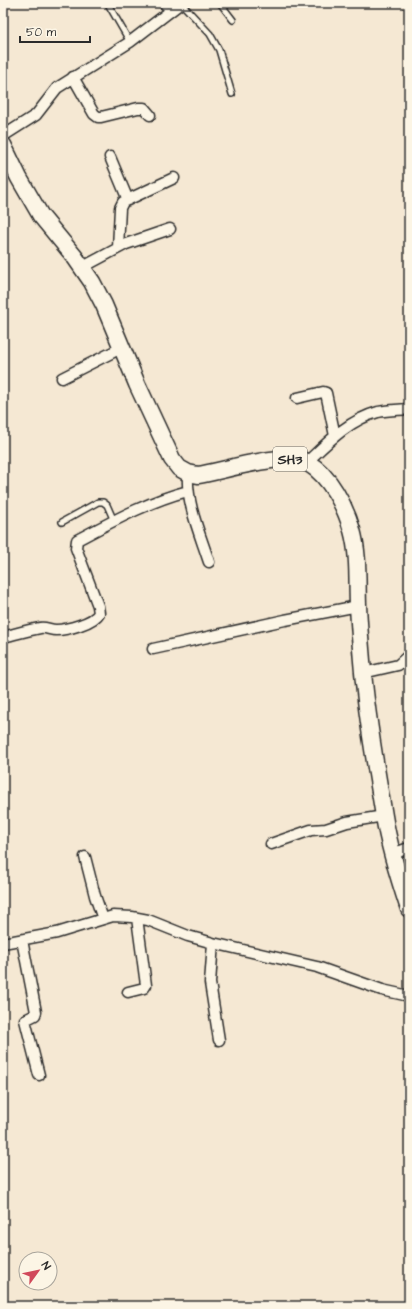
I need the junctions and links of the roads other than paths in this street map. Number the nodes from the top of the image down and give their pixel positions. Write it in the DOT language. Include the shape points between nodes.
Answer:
graph roads {
  1 [pos="160,3"];
  2 [pos="181,3"];
  3 [pos="220,3"];
  4 [pos="108,4"];
  5 [pos="170,12"];
  6 [pos="234,20"];
  7 [pos="130,42"];
  8 [pos="73,77"];
  9 [pos="232,94"];
  10 [pos="150,115"];
  11 [pos="3,136"];
  12 [pos="3,145"];
  13 [pos="110,157"];
  14 [pos="174,178"];
  15 [pos="128,200"];
  16 [pos="170,229"];
  17 [pos="118,248"];
  18 [pos="83,267"];
  19 [pos="121,348"];
  20 [pos="62,378"];
  21 [pos="297,398"];
  22 [pos="409,409"];
  23 [pos="335,436"];
  24 [pos="307,462"];
  25 [pos="188,473"];
  26 [pos="188,491"];
  27 [pos="114,521"];
  28 [pos="62,522"];
  29 [pos="209,562"];
  30 [pos="358,606"];
  31 [pos="3,637"];
  32 [pos="153,649"];
  33 [pos="409,655"];
  34 [pos="363,673"];
  35 [pos="384,816"];
  36 [pos="271,844"];
  37 [pos="409,848"];
  38 [pos="392,854"];
  39 [pos="85,857"];
  40 [pos="409,909"];
  41 [pos="103,918"];
  42 [pos="137,918"];
  43 [pos="22,940"];
  44 [pos="3,943"];
  45 [pos="213,943"];
  46 [pos="128,992"];
  47 [pos="409,996"];
  48 [pos="219,1040"];
  49 [pos="39,1076"];
  1 -- 5 [label="lane"];
  2 -- 5 [label="street"];
  2 -- 9 [label="lane" via="210,34 217,46"];
  3 -- 6 [label="lane"];
  4 -- 7 [label="lane"];
  5 -- 7 [label="street"];
  7 -- 8 [label="street"];
  8 -- 10 [label="street" via="98,117 138,108 144,108"];
  8 -- 11 [label="street" via="57,88 36,115"];
  12 -- 18 [label="main road" via="41,216"];
  13 -- 15 [label="street"];
  14 -- 15 [label="street"];
  15 -- 17 [label="street" via="123,202 120,208"];
  16 -- 17 [label="street"];
  17 -- 18 [label="street"];
  18 -- 19 [label="main road" via="104,305"];
  19 -- 20 [label="street"];
  19 -- 25 [label="main road" via="172,459 179,468"];
  21 -- 23 [label="street" via="326,393"];
  22 -- 23 [label="street" via="367,416"];
  23 -- 24 [label="street"];
  24 -- 25 [label="main road, SH3" via="281,459 198,475"];
  24 -- 30 [label="main road, SH3" via="331,486 347,517 356,546"];
  25 -- 26 [label="street"];
  26 -- 27 [label="street" via="166,497"];
  26 -- 29 [label="street"];
  27 -- 28 [label="lane" via="107,505 98,502"];
  27 -- 31 [label="street" via="77,540 76,543 98,606 97,616 88,622 65,628 39,628"];
  30 -- 32 [label="street"];
  30 -- 34 [label="main road, SH3"];
  33 -- 34 [label="street" via="398,665"];
  34 -- 35 [label="main road, SH3"];
  35 -- 36 [label="street" via="312,830"];
  35 -- 38 [label="main road, SH3"];
  37 -- 38 [label="street"];
  38 -- 40 [label="main road, SH3"];
  39 -- 41 [label="street"];
  41 -- 42 [label="street"];
  41 -- 43 [label="street" via="78,927"];
  42 -- 45 [label="street"];
  42 -- 46 [label="street" via="146,985 144,988"];
  43 -- 44 [label="street"];
  43 -- 49 [label="street" via="36,1012 36,1015 24,1020"];
  45 -- 47 [label="street" via="316,967 382,990"];
  45 -- 48 [label="street" via="210,983"];
}
